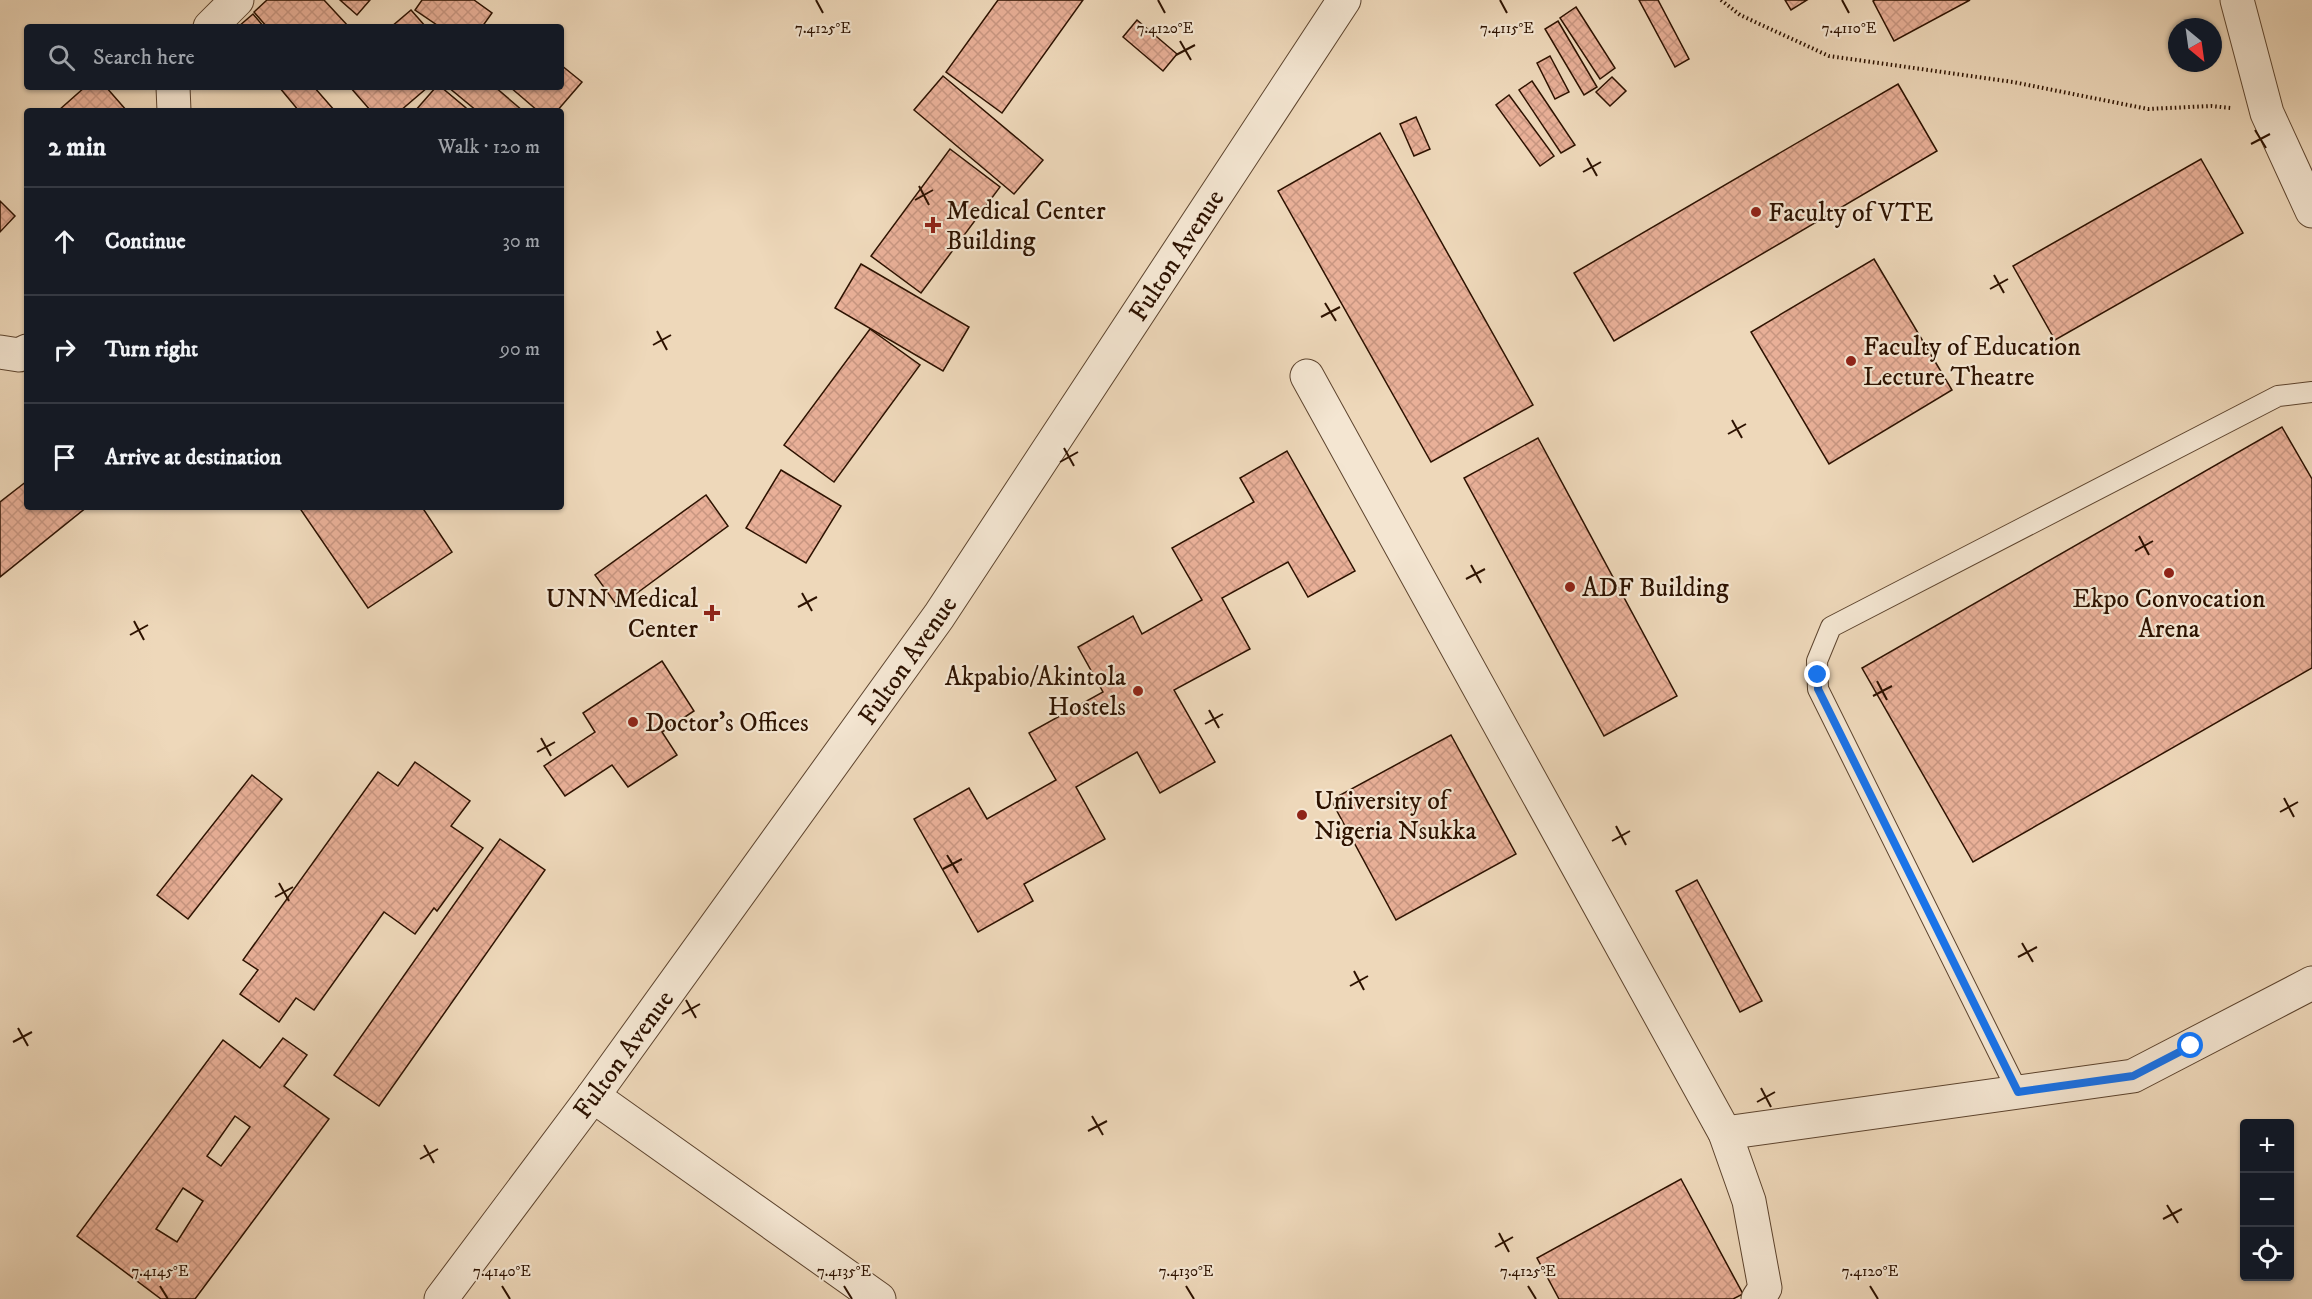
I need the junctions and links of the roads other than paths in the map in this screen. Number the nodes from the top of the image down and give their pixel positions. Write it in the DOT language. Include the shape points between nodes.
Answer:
graph roads {
  1 [pos="237,0"];
  2 [pos="1344,0"];
  3 [pos="2237,0"];
  4 [pos="213,24"];
  5 [pos="173,90"];
  6 [pos="174,108"];
  7 [pos="2312,211"];
  8 [pos="0,352"];
  9 [pos="24,352"];
  10 [pos="1307,376"];
  11 [pos="2312,392"];
  12 [pos="2312,983"];
  13 [pos="2018,1092"];
  14 [pos="592,1096"];
  15 [pos="1725,1133"];
  16 [pos="441,1299"];
  17 [pos="879,1299"];
  18 [pos="1758,1299"];
  1 -- 4 [label="street"];
  2 -- 14 [label="street, Fulton Avenue" via="939,616"];
  3 -- 7 [label="street" via="2267,113"];
  5 -- 6 [label="street"];
  8 -- 9 [label="street"];
  10 -- 15 [label="street"];
  11 -- 13 [label="lane" via="2278,396 1831,627 1817,661 1818,689"];
  12 -- 13 [label="street" via="2133,1076"];
  13 -- 15 [label="street"];
  14 -- 16 [label="street, Fulton Avenue"];
  14 -- 17 [label="street"];
  15 -- 18 [label="street" via="1749,1201 1765,1288"];
}
